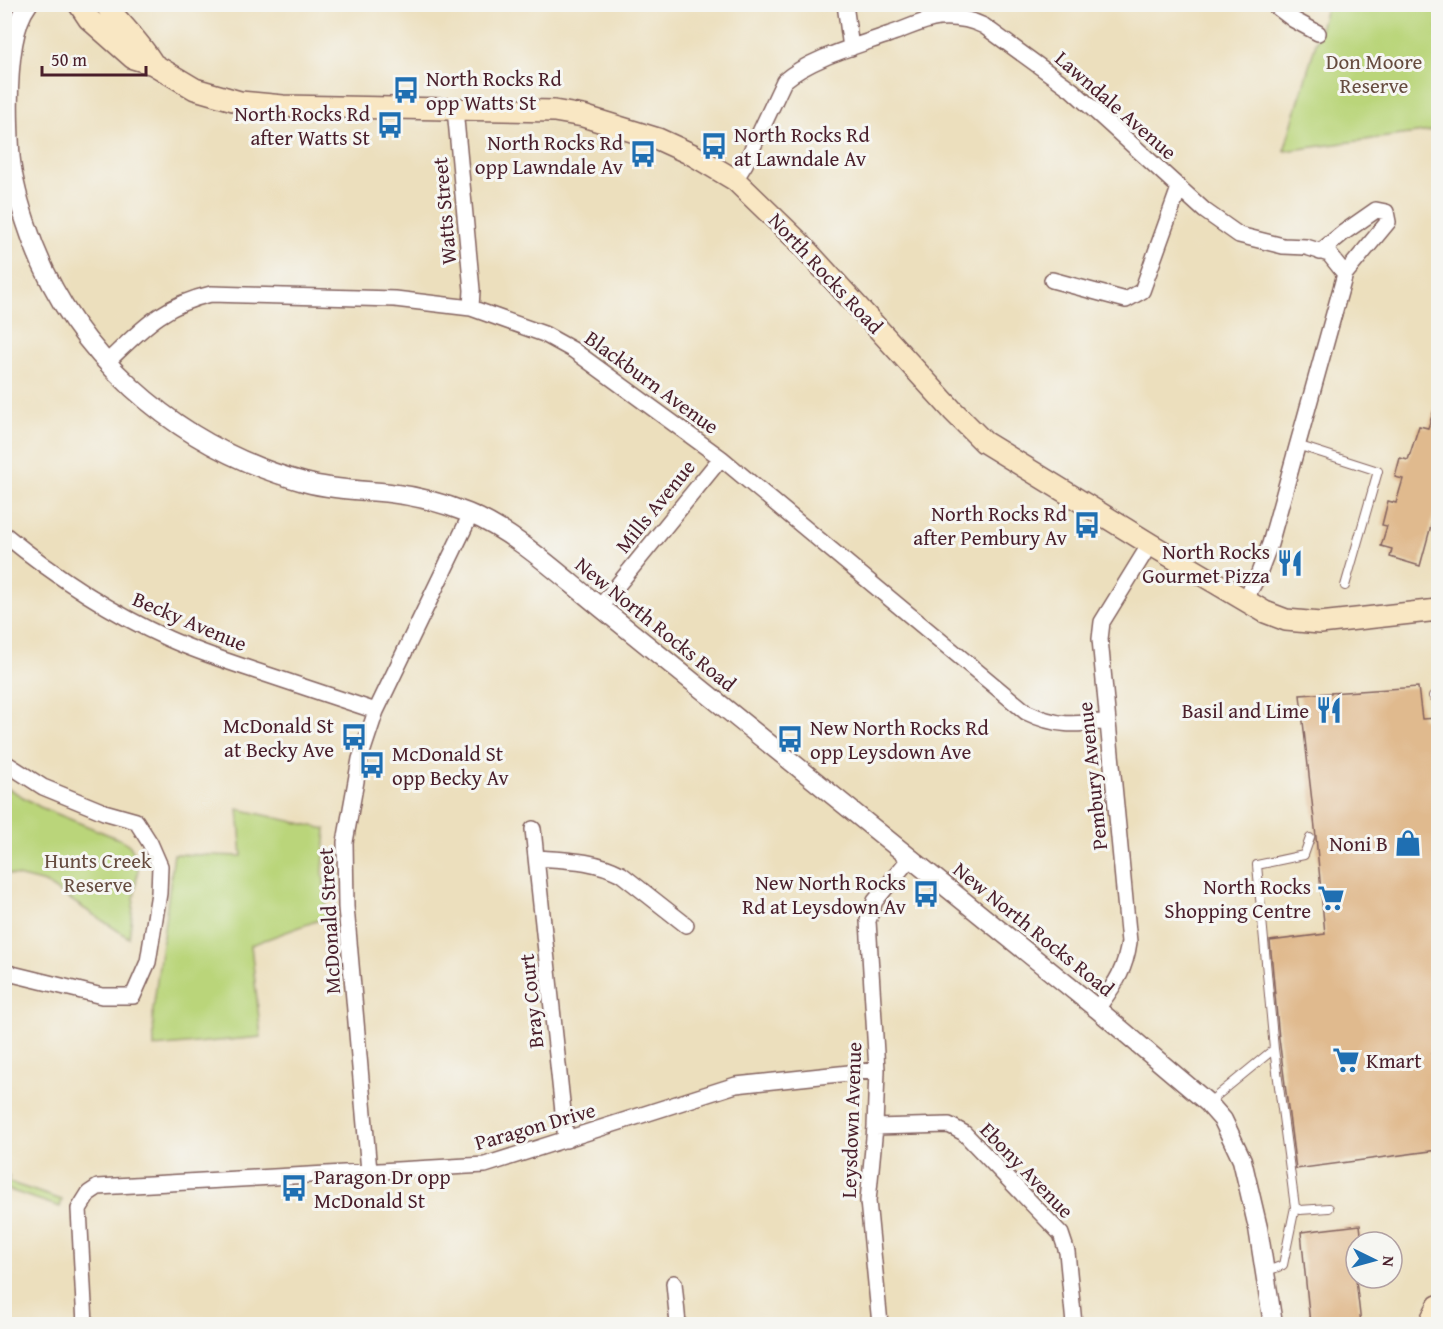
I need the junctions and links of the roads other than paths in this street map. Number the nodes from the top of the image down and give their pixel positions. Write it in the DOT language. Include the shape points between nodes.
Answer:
graph roads {
  1 [pos="15,4"];
  2 [pos="28,4"];
  3 [pos="79,4"];
  4 [pos="105,4"];
  5 [pos="845,4"];
  6 [pos="1273,4"];
  7 [pos="1318,33"];
  8 [pos="14,40"];
  9 [pos="851,48"];
  10 [pos="153,64"];
  11 [pos="455,110"];
  12 [pos="735,180"];
  13 [pos="1179,188"];
  14 [pos="11,199"];
  15 [pos="1320,252"];
  16 [pos="1345,274"];
  17 [pos="1052,280"];
  18 [pos="471,308"];
  19 [pos="106,363"];
  20 [pos="1297,445"];
  21 [pos="721,458"];
  22 [pos="471,514"];
  23 [pos="4,534"];
  24 [pos="1150,544"];
  25 [pos="1345,586"];
  26 [pos="1245,601"];
  27 [pos="600,607"];
  28 [pos="1438,610"];
  29 [pos="376,711"];
  30 [pos="1107,721"];
  31 [pos="4,762"];
  32 [pos="533,829"];
  33 [pos="1310,838"];
  34 [pos="537,858"];
  35 [pos="910,858"];
  36 [pos="686,925"];
  37 [pos="4,972"];
  38 [pos="1097,1009"];
  39 [pos="1274,1049"];
  40 [pos="877,1070"];
  41 [pos="1208,1103"];
  42 [pos="875,1127"];
  43 [pos="566,1140"];
  44 [pos="369,1171"];
  45 [pos="1295,1207"];
  46 [pos="1329,1208"];
  47 [pos="1265,1272"];
  48 [pos="674,1283"];
  49 [pos="1438,1306"];
  50 [pos="85,1324"];
  51 [pos="678,1324"];
  52 [pos="880,1324"];
  53 [pos="1074,1324"];
  54 [pos="1274,1324"];
  55 [pos="1429,1324"];
  1 -- 8 [label="street, New North Rocks Road"];
  2 -- 8 [label="street, New North Rocks Road"];
  3 -- 10 [label="main road, North Rocks Road" via="116,45 133,58"];
  4 -- 10 [label="main road, North Rocks Road" via="141,44"];
  5 -- 9 [label="street"];
  6 -- 7 [label="street"];
  8 -- 14 [label="street, New North Rocks Road" via="9,123"];
  9 -- 12 [label="street, Lawndale Avenue" via="784,81"];
  9 -- 13 [label="street, Lawndale Avenue" via="936,19 978,23 1072,90"];
  10 -- 11 [label="main road, North Rocks Road" via="195,89 240,102"];
  11 -- 12 [label="main road, North Rocks Road" via="554,111 583,116 658,139"];
  11 -- 18 [label="street, Watts Street"];
  12 -- 24 [label="main road, North Rocks Road" via="798,241 984,442"];
  13 -- 15 [label="street, Lawndale Avenue" via="1239,235"];
  13 -- 17 [label="street" via="1142,291 1126,300"];
  14 -- 19 [label="street, New North Rocks Road" via="50,284"];
  15 -- 16 [label="street, Lawndale Avenue" via="1329,254"];
  15 -- 16 [label="street" via="1376,210 1386,212 1388,222"];
  16 -- 20 [label="street"];
  18 -- 19 [label="street, Blackburn Avenue" via="395,299 211,294 163,312"];
  18 -- 21 [label="street, Blackburn Avenue" via="544,334 573,350"];
  19 -- 22 [label="street, New North Rocks Road" via="184,428 270,472 331,488 415,497"];
  20 -- 25 [label="lane" via="1378,471"];
  20 -- 26 [label="street" via="1270,544"];
  21 -- 27 [label="street, Mills Avenue"];
  21 -- 30 [label="street, Blackburn Avenue" via="1026,712 1044,721 1064,724"];
  22 -- 27 [label="street, New North Rocks Road" via="519,543"];
  22 -- 29 [label="street, McDonald Street"];
  23 -- 29 [label="street, Becky Avenue" via="51,572 150,630 194,650"];
  24 -- 26 [label="main road, North Rocks Road"];
  24 -- 30 [label="street, Pembury Avenue" via="1102,622"];
  26 -- 28 [label="main road, North Rocks Road" via="1270,615 1303,623"];
  27 -- 35 [label="street, New North Rocks Road"];
  29 -- 44 [label="street, McDonald Street" via="360,759 344,857"];
  30 -- 38 [label="street, Pembury Avenue" via="1129,942 1126,962"];
  31 -- 37 [label="street" via="43,787 136,821 160,866 148,962 133,996 102,996"];
  32 -- 34 [label="street, Bray Court"];
  33 -- 39 [label="lane" via="1304,855 1257,865"];
  34 -- 36 [label="street" via="582,861 612,869"];
  34 -- 43 [label="street, Bray Court"];
  35 -- 38 [label="street, New North Rocks Road"];
  35 -- 40 [label="street, Leysdown Avenue" via="875,901 868,921"];
  38 -- 41 [label="street, New North Rocks Road"];
  39 -- 41 [label="lane"];
  39 -- 45 [label="lane"];
  40 -- 42 [label="street, Leysdown Avenue"];
  40 -- 43 [label="street, Paragon Drive" via="736,1085"];
  41 -- 47 [label="street, New North Rocks Road" via="1223,1120 1242,1160"];
  42 -- 52 [label="street, Leysdown Avenue" via="868,1201"];
  42 -- 53 [label="street, Ebony Avenue" via="949,1125 964,1133 1061,1234 1067,1252"];
  43 -- 44 [label="street, Paragon Drive" via="485,1166"];
  44 -- 50 [label="street, Paragon Drive" via="98,1187 89,1192 79,1209"];
  45 -- 46 [label="lane"];
  45 -- 47 [label="lane" via="1283,1265"];
  47 -- 54 [label="street, New North Rocks Road"];
  48 -- 51 [label="street"];
  49 -- 55 [label="main road"];
}
